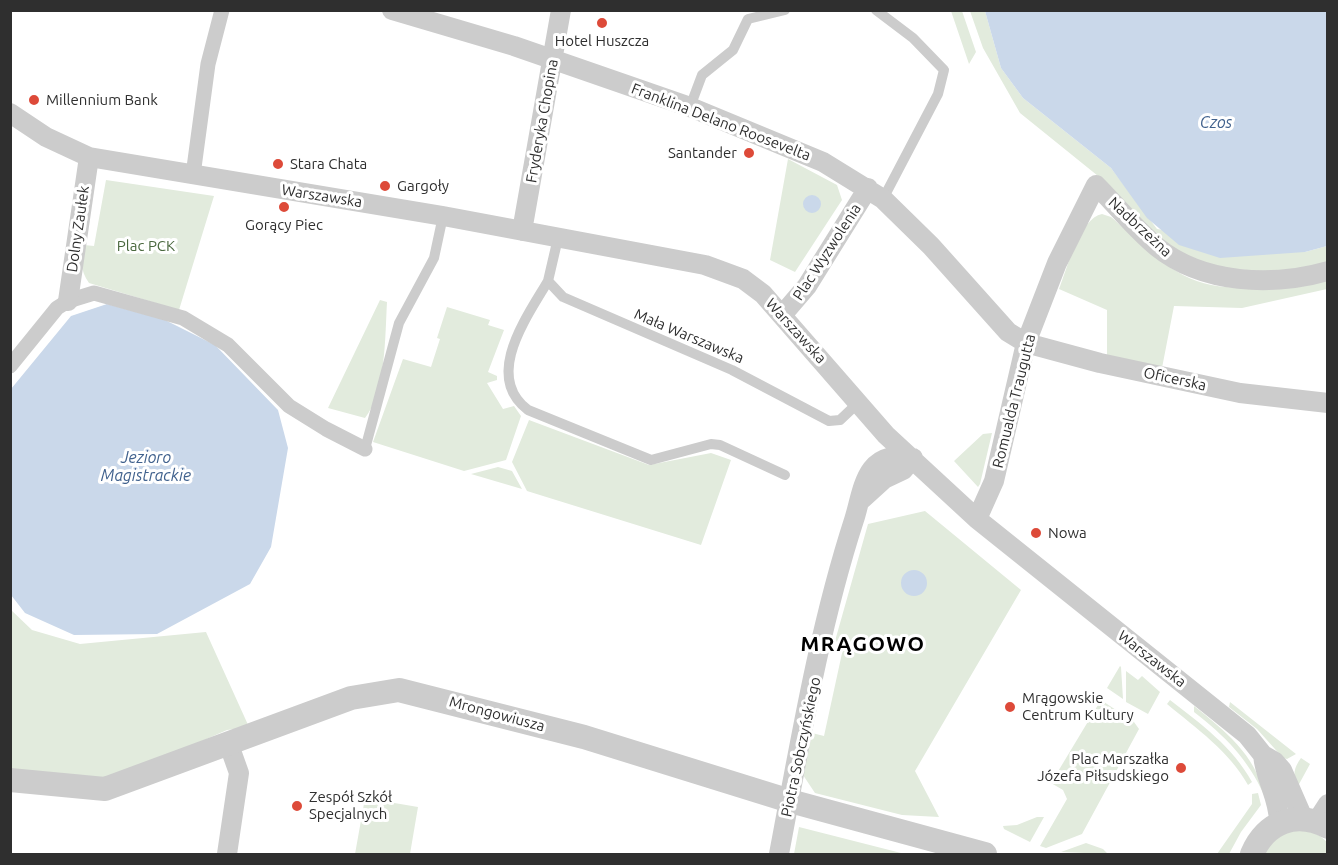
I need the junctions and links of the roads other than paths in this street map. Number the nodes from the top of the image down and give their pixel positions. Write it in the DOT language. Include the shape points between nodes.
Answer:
graph roads {
  1 [pos="222,10"];
  2 [pos="392,10"];
  3 [pos="561,10"];
  4 [pos="785,10"];
  5 [pos="876,10"];
  6 [pos="552,60"];
  7 [pos="690,107"];
  8 [pos="10,113"];
  9 [pos="88,157"];
  10 [pos="193,175"];
  11 [pos="1096,185"];
  12 [pos="875,193"];
  13 [pos="443,216"];
  14 [pos="522,231"];
  15 [pos="558,238"];
  16 [pos="1328,271"];
  17 [pos="548,281"];
  18 [pos="68,301"];
  19 [pos="783,314"];
  20 [pos="1026,343"];
  21 [pos="10,366"];
  22 [pos="858,403"];
  23 [pos="1328,403"];
  24 [pos="365,449"];
  25 [pos="913,458"];
  26 [pos="785,475"];
  27 [pos="977,519"];
  28 [pos="229,745"];
  29 [pos="1263,755"];
  30 [pos="10,780"];
  31 [pos="790,801"];
  32 [pos="1319,817"];
  33 [pos="1279,822"];
  34 [pos="226,855"];
  35 [pos="779,855"];
  36 [pos="985,855"];
  37 [pos="1252,855"];
  1 -- 10 [label="street" via="208,64"];
  2 -- 6 [label="street, Franklina Delano Roosevelta"];
  3 -- 6 [label="street, Fryderyka Chopina"];
  4 -- 7 [label="lane" via="748,19 733,51 702,75"];
  5 -- 12 [label="lane" via="913,38 944,70 938,94"];
  6 -- 7 [label="street, Franklina Delano Roosevelta"];
  6 -- 14 [label="street, Fryderyka Chopina"];
  7 -- 12 [label="street, Franklina Delano Roosevelta" via="823,162"];
  8 -- 9 [label="street, Warszawska" via="62,146"];
  9 -- 10 [label="street, Warszawska"];
  9 -- 18 [label="street, Dolny Zaułek"];
  10 -- 13 [label="street, Warszawska"];
  11 -- 16 [label="street, Nadbrzeżna" via="1156,246 1198,269 1231,278 1275,280"];
  11 -- 20 [label="street, Romualda Traugutta" via="1058,263"];
  12 -- 19 [label="street, Plac Wyzwolenia"];
  12 -- 20 [label="street, Franklina Delano Roosevelta" via="931,246 1008,332"];
  13 -- 14 [label="street, Warszawska"];
  13 -- 24 [label="lane" via="434,258 399,323"];
  14 -- 15 [label="street, Warszawska"];
  15 -- 17 [label="lane"];
  15 -- 19 [label="street, Warszawska" via="722,269 756,289"];
  17 -- 22 [label="lane, Mała Warszawska" via="563,297 732,370 829,421 840,420"];
  17 -- 26 [label="lane" via="529,311 508,366 510,386 520,404 651,460 720,445"];
  18 -- 21 [label="street" via="57,308"];
  18 -- 24 [label="street" via="94,293 183,318 228,345 289,406"];
  19 -- 22 [label="street, Warszawska"];
  20 -- 23 [label="street, Oficerska" via="1240,393"];
  20 -- 27 [label="street, Romualda Traugutta" via="994,481"];
  22 -- 25 [label="street, Warszawska"];
  25 -- 27 [label="street, Warszawska"];
  25 -- 31 [label="street, Piotra Sobczyńskiego" via="883,459 867,477 844,551"];
  27 -- 29 [label="street, Warszawska" via="1216,709 1247,735"];
  28 -- 30 [label="street, Mrongowiusza" via="105,789"];
  28 -- 31 [label="street, Mrongowiusza" via="351,698 399,690 584,737"];
  28 -- 34 [label="street" via="239,773"];
  29 -- 32 [label="street, Warszawska" via="1275,762"];
  29 -- 33 [label="street, Warszawska"];
  31 -- 35 [label="street, Piotra Sobczyńskiego"];
  31 -- 36 [label="street, Mrongowiusza"];
  32 -- 33 [label="street"];
  33 -- 37 [label="street" via="1267,831"];
}
